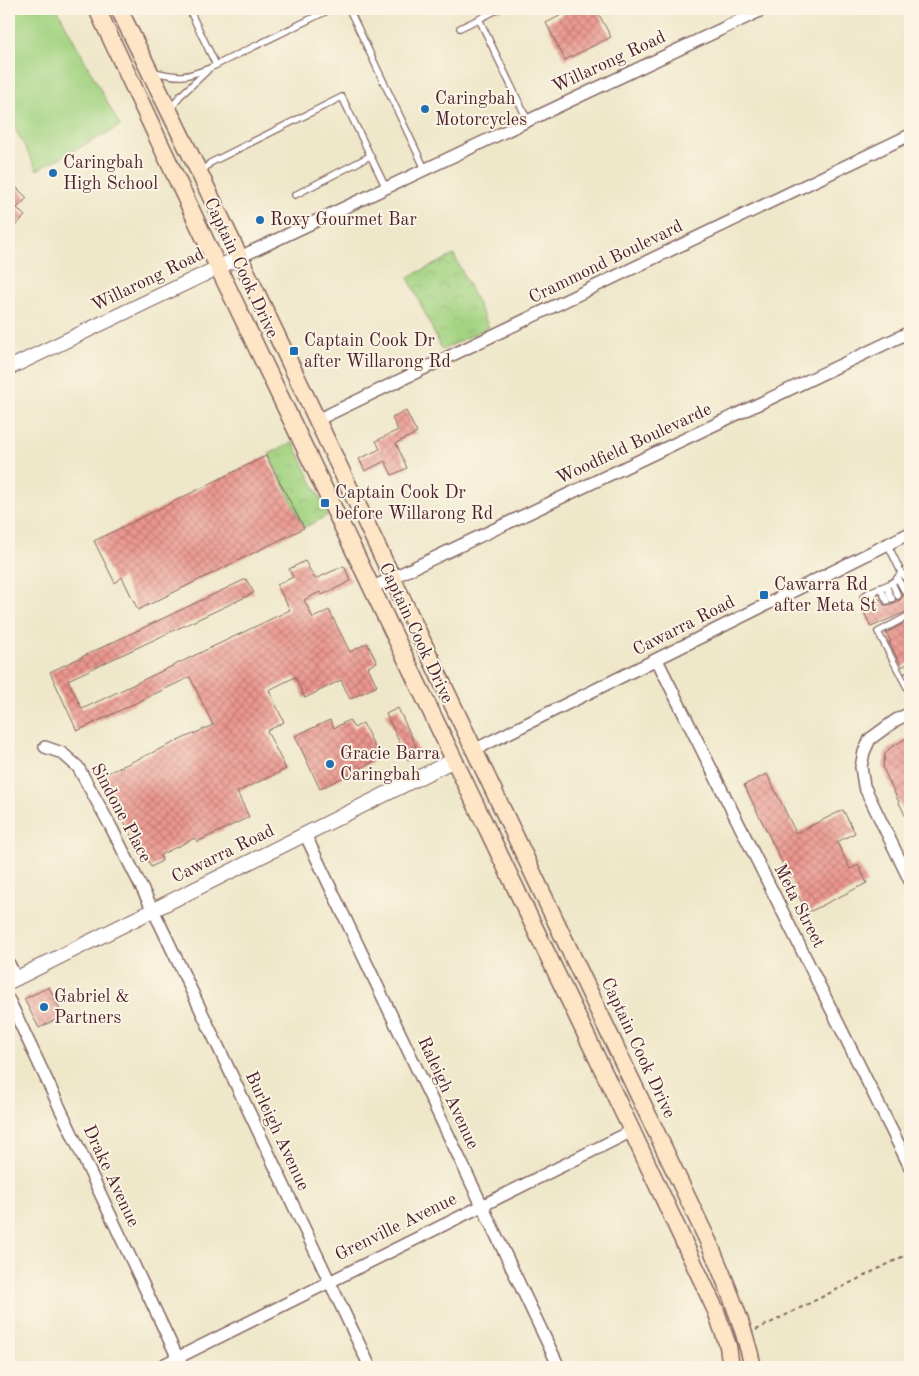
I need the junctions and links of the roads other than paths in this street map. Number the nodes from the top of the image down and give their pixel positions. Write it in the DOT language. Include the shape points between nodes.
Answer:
graph roads {
  1 [pos="97,9"];
  2 [pos="119,9"];
  3 [pos="189,9"];
  4 [pos="330,9"];
  5 [pos="350,9"];
  6 [pos="499,9"];
  7 [pos="764,9"];
  8 [pos="479,19"];
  9 [pos="460,28"];
  10 [pos="216,65"];
  11 [pos="210,68"];
  12 [pos="150,71"];
  13 [pos="170,112"];
  14 [pos="528,120"];
  15 [pos="910,135"];
  16 [pos="370,156"];
  17 [pos="425,169"];
  18 [pos="200,174"];
  19 [pos="386,188"];
  20 [pos="295,195"];
  21 [pos="240,257"];
  22 [pos="218,267"];
  23 [pos="910,332"];
  24 [pos="9,368"];
  25 [pos="317,420"];
  26 [pos="910,533"];
  27 [pos="888,545"];
  28 [pos="901,572"];
  29 [pos="392,578"];
  30 [pos="898,579"];
  31 [pos="910,582"];
  32 [pos="373,587"];
  33 [pos="883,587"];
  34 [pos="905,592"];
  35 [pos="873,602"];
  36 [pos="866,606"];
  37 [pos="903,616"];
  38 [pos="657,660"];
  39 [pos="910,693"];
  40 [pos="910,713"];
  41 [pos="45,747"];
  42 [pos="474,750"];
  43 [pos="454,760"];
  44 [pos="305,834"];
  45 [pos="910,881"];
  46 [pos="152,910"];
  47 [pos="9,964"];
  48 [pos="12,980"];
  49 [pos="9,1000"];
  50 [pos="650,1120"];
  51 [pos="632,1131"];
  52 [pos="910,1167"];
  53 [pos="482,1207"];
  54 [pos="330,1282"];
  55 [pos="746,1336"];
  56 [pos="180,1363"];
  57 [pos="160,1367"];
  58 [pos="370,1367"];
  59 [pos="559,1367"];
  60 [pos="733,1367"];
  61 [pos="753,1367"];
  62 [pos="759,1367"];
  1 -- 22 [label="main road, Captain Cook Drive"];
  2 -- 12 [label="main road, Captain Cook Drive"];
  3 -- 10 [label="lane"];
  4 -- 10 [label="lane"];
  5 -- 17 [label="lane"];
  6 -- 8 [label="lane"];
  7 -- 14 [label="street, Willarong Road"];
  8 -- 9 [label="lane"];
  8 -- 14 [label="lane"];
  10 -- 11 [label="lane"];
  11 -- 12 [label="lane" via="178,77"];
  11 -- 13 [label="lane" via="179,97"];
  12 -- 13 [label="main road, Captain Cook Drive"];
  13 -- 18 [label="main road, Captain Cook Drive"];
  14 -- 17 [label="street, Willarong Road"];
  15 -- 25 [label="street, Crammond Boulevard"];
  16 -- 18 [label="lane" via="342,97 210,162"];
  16 -- 19 [label="lane"];
  16 -- 20 [label="lane"];
  17 -- 19 [label="street, Willarong Road"];
  18 -- 21 [label="main road, Captain Cook Drive"];
  19 -- 21 [label="street, Willarong Road"];
  21 -- 22 [label="street, Willarong Road"];
  21 -- 25 [label="main road, Captain Cook Drive"];
  22 -- 24 [label="street, Willarong Road"];
  22 -- 32 [label="main road, Captain Cook Drive"];
  23 -- 29 [label="street, Woodfield Boulevarde"];
  25 -- 29 [label="main road, Captain Cook Drive"];
  26 -- 27 [label="street, Cawarra Road"];
  27 -- 28 [label="lane"];
  27 -- 38 [label="street, Cawarra Road"];
  28 -- 30 [label="lane"];
  28 -- 31 [label="lane"];
  29 -- 32 [label="street, Woodfield Boulevarde"];
  29 -- 42 [label="main road, Captain Cook Drive"];
  30 -- 33 [label="lane"];
  30 -- 34 [label="lane"];
  32 -- 43 [label="main road, Captain Cook Drive"];
  33 -- 33 [label="lane" via="892,599"];
  33 -- 35 [label="lane" via="872,596"];
  33 -- 36 [label="lane" via="867,592 863,597"];
  37 -- 39 [label="lane" via="877,628"];
  38 -- 42 [label="street, Cawarra Road"];
  38 -- 52 [label="street, Meta Street"];
  40 -- 45 [label="street" via="870,739 861,767 864,786"];
  41 -- 46 [label="street, Sindone Place" via="62,753 78,767"];
  42 -- 43 [label="main road"];
  42 -- 50 [label="main road, Captain Cook Drive"];
  43 -- 44 [label="street, Cawarra Road"];
  43 -- 51 [label="main road, Captain Cook Drive"];
  44 -- 46 [label="street, Cawarra Road"];
  44 -- 53 [label="street, Raleigh Avenue"];
  46 -- 48 [label="street, Cawarra Road"];
  46 -- 54 [label="street, Burleigh Avenue"];
  47 -- 48 [label="street"];
  49 -- 56 [label="street, Drake Avenue"];
  50 -- 51 [label="main road, Grenville Avenue"];
  50 -- 55 [label="main road, Captain Cook Drive" via="708,1241"];
  51 -- 53 [label="street, Grenville Avenue"];
  51 -- 60 [label="main road, Captain Cook Drive" via="716,1311"];
  53 -- 54 [label="street, Grenville Avenue"];
  53 -- 59 [label="street, Raleigh Avenue"];
  54 -- 56 [label="street, Grenville Avenue"];
  54 -- 58 [label="street, Burleigh Avenue"];
  55 -- 61 [label="main road, Captain Cook Drive"];
  55 -- 62 [label="street"];
  56 -- 57 [label="street, Grenville Avenue"];
}
